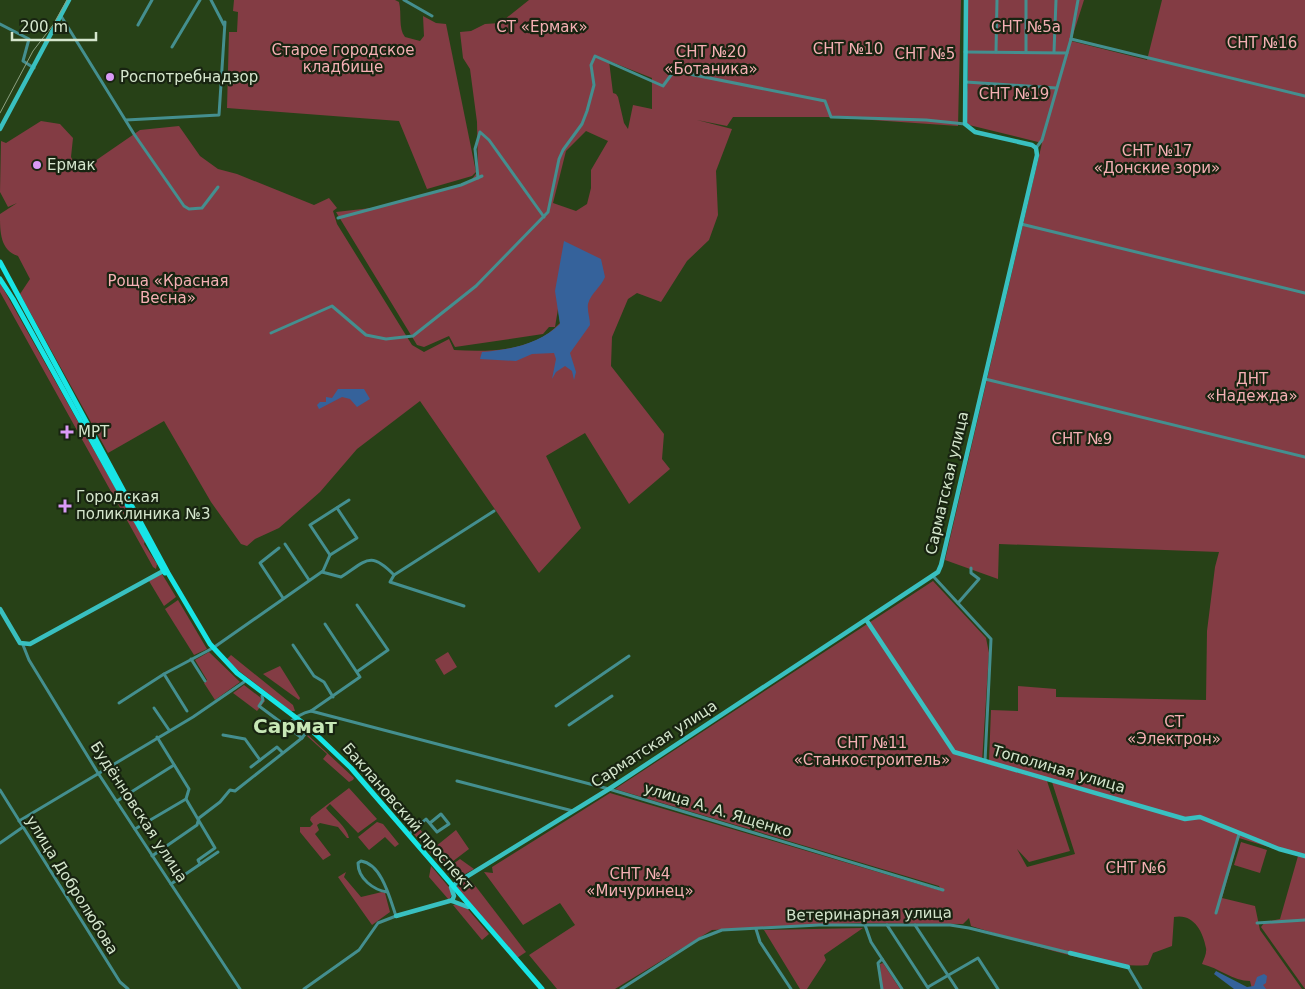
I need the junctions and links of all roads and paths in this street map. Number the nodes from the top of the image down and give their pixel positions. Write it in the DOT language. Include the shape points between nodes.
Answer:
graph roads {
  1 [pos="69,0"];
  2 [pos="152,0"];
  3 [pos="200,0"];
  4 [pos="210,0"];
  5 [pos="404,0"];
  6 [pos="966,0"];
  7 [pos="997,0"];
  8 [pos="1026,0"];
  9 [pos="1056,0"];
  10 [pos="1078,0"];
  11 [pos="60,16"];
  12 [pos="432,16"];
  13 [pos="0,24"];
  14 [pos="138,25"];
  15 [pos="1071,39"];
  16 [pos="172,47"];
  17 [pos="965,52"];
  18 [pos="996,52"];
  19 [pos="1026,52"];
  20 [pos="1054,52"];
  21 [pos="1066,54"];
  22 [pos="34,68"];
  23 [pos="965,82"];
  24 [pos="1056,88"];
  25 [pos="1305,96"];
  26 [pos="125,120"];
  27 [pos="965,124"];
  28 [pos="0,129"];
  29 [pos="1036,148"];
  30 [pos="218,187"];
  31 [pos="544,217"];
  32 [pos="338,218"];
  33 [pos="1021,224"];
  34 [pos="0,262"];
  35 [pos="0,279"];
  36 [pos="14,290"];
  37 [pos="9,293"];
  38 [pos="1305,293"];
  39 [pos="271,333"];
  40 [pos="984,379"];
  41 [pos="1305,457"];
  42 [pos="349,500"];
  43 [pos="336,508"];
  44 [pos="494,511"];
  45 [pos="285,544"];
  46 [pos="279,548"];
  47 [pos="330,555"];
  48 [pos="971,568"];
  49 [pos="165,570"];
  50 [pos="321,572"];
  51 [pos="394,575"];
  52 [pos="933,576"];
  53 [pos="310,580"];
  54 [pos="283,598"];
  55 [pos="958,603"];
  56 [pos="357,605"];
  57 [pos="464,606"];
  58 [pos="0,609"];
  59 [pos="867,621"];
  60 [pos="326,624"];
  61 [pos="293,644"];
  62 [pos="23,645"];
  63 [pos="212,648"];
  64 [pos="629,656"];
  65 [pos="191,659"];
  66 [pos="358,671"];
  67 [pos="164,674"];
  68 [pos="205,680"];
  69 [pos="244,682"];
  70 [pos="262,696"];
  71 [pos="612,696"];
  72 [pos="333,697"];
  73 [pos="119,703"];
  74 [pos="556,706"];
  75 [pos="154,708"];
  76 [pos="188,711"];
  77 [pos="311,711"];
  78 [pos="294,718"];
  79 [pos="569,725"];
  80 [pos="286,726"];
  81 [pos="169,730"];
  82 [pos="308,730"];
  83 [pos="223,735"];
  84 [pos="157,737"];
  85 [pos="302,738"];
  86 [pos="282,752"];
  87 [pos="260,760"];
  88 [pos="985,761"];
  89 [pos="174,765"];
  90 [pos="250,767"];
  91 [pos="98,773"];
  92 [pos="359,778"];
  93 [pos="457,781"];
  94 [pos="609,789"];
  95 [pos="0,790"];
  96 [pos="186,799"];
  97 [pos="117,801"];
  98 [pos="573,811"];
  99 [pos="19,822"];
  100 [pos="198,822"];
  101 [pos="430,823"];
  102 [pos="23,827"];
  103 [pos="135,829"];
  104 [pos="409,834"];
  105 [pos="1239,834"];
  106 [pos="0,843"];
  107 [pos="218,852"];
  108 [pos="152,856"];
  109 [pos="1305,856"];
  110 [pos="200,864"];
  111 [pos="170,884"];
  112 [pos="452,886"];
  113 [pos="943,890"];
  114 [pos="387,892"];
  115 [pos="459,894"];
  116 [pos="452,901"];
  117 [pos="468,907"];
  118 [pos="1216,912"];
  119 [pos="396,916"];
  120 [pos="1305,920"];
  121 [pos="1257,923"];
  122 [pos="865,925"];
  123 [pos="887,925"];
  124 [pos="915,925"];
  125 [pos="756,929"];
  126 [pos="1070,954"];
  127 [pos="882,959"];
  128 [pos="1128,967"];
  129 [pos="948,976"];
  130 [pos="928,988"];
  131 [pos="128,989"];
  132 [pos="240,989"];
  133 [pos="304,989"];
  134 [pos="541,989"];
  135 [pos="621,989"];
  136 [pos="791,989"];
  137 [pos="882,989"];
  138 [pos="902,989"];
  139 [pos="957,989"];
  140 [pos="998,989"];
  141 [pos="1141,989"];
  1 -- 11 [label="main road"];
  2 -- 14 [label="street"];
  3 -- 16 [label="street"];
  4 -- 26 [label="street" via="225,24 219,115"];
  5 -- 12 [label="street"];
  6 -- 17 [label="main road"];
  7 -- 18 [label="street"];
  8 -- 19 [label="street"];
  9 -- 20 [label="street"];
  10 -- 15 [label="street"];
  11 -- 22 [label="main road"];
  11 -- 26 [label="street"];
  13 -- 22 [label="street" via="29,39 23,61"];
  15 -- 21 [label="street"];
  15 -- 25 [label="street"];
  17 -- 18 [label="street"];
  17 -- 23 [label="main road"];
  18 -- 19 [label="street"];
  19 -- 20 [label="street"];
  20 -- 21 [label="street"];
  21 -- 24 [label="street"];
  22 -- 28 [label="main road"];
  23 -- 24 [label="street"];
  23 -- 27 [label="main road"];
  24 -- 29 [label="street" via="1042,140"];
  26 -- 30 [label="street" via="189,210 202,208"];
  27 -- 29 [label="main road" via="975,132 1029,143"];
  27 -- 31 [label="street" via="831,117 825,101 674,71 663,86 595,56 591,65 594,85 587,111 582,124 563,150"];
  29 -- 33 [label="main road, Сарматская улица" via="1037,158"];
  31 -- 32 [label="street" via="480,132 475,149 480,177"];
  31 -- 39 [label="street" via="476,286 413,336 386,339 366,335 332,306"];
  33 -- 38 [label="street"];
  33 -- 40 [label="main road, Сарматская улица"];
  34 -- 36 [label="main road, Баклановский проспект"];
  35 -- 37 [label="main road, Баклановский проспект"];
  36 -- 37 [label="street"];
  36 -- 49 [label="main road, Баклановский проспект"];
  37 -- 49 [label="main road, Баклановский проспект"];
  40 -- 41 [label="street"];
  40 -- 52 [label="main road, Сарматская улица" via="941,566"];
  42 -- 43 [label="street"];
  43 -- 47 [label="street" via="310,525"];
  43 -- 47 [label="street" via="357,538"];
  44 -- 51 [label="street"];
  45 -- 53 [label="street"];
  46 -- 54 [label="street" via="260,563"];
  47 -- 50 [label="street" via="326,568"];
  48 -- 55 [label="street" via="971,573 979,580"];
  49 -- 62 [label="main road"];
  49 -- 63 [label="main road, Баклановский проспект" via="196,628"];
  50 -- 51 [label="street" via="341,577 372,558 382,562"];
  50 -- 53 [label="street"];
  51 -- 57 [label="street" via="390,582"];
  52 -- 55 [label="street"];
  52 -- 94 [label="main road, Сарматская улица"];
  53 -- 54 [label="street"];
  54 -- 63 [label="street"];
  55 -- 88 [label="street" via="990,639"];
  56 -- 66 [label="street" via="388,650"];
  58 -- 62 [label="main road, Будённовская улица"];
  59 -- 88 [label="main road, Тополиная улица" via="954,752"];
  60 -- 66 [label="street"];
  61 -- 72 [label="street" via="314,676 324,682"];
  62 -- 91 [label="street, Будённовская улица"];
  63 -- 65 [label="street"];
  63 -- 69 [label="main road, Баклановский проспект"];
  63 -- 78 [label="main road, Баклановский проспект" via="246,681"];
  64 -- 74 [label="street"];
  65 -- 67 [label="street"];
  65 -- 68 [label="street"];
  66 -- 72 [label="street" via="360,677"];
  67 -- 73 [label="street"];
  67 -- 76 [label="street"];
  69 -- 70 [label="main road, Баклановский проспект"];
  69 -- 81 [label="street"];
  70 -- 78 [label="main road, Баклановский проспект"];
  70 -- 80 [label="street" via="259,706"];
  71 -- 79 [label="street"];
  72 -- 77 [label="street"];
  75 -- 81 [label="street"];
  77 -- 78 [label="street"];
  77 -- 94 [label="street, улица А. А. Ященко"];
  78 -- 80 [label="street"];
  78 -- 82 [label="main road, Баклановский проспект"];
  78 -- 92 [label="main road, Баклановский проспект" via="323,740"];
  80 -- 85 [label="street"];
  81 -- 84 [label="street"];
  82 -- 85 [label="street"];
  82 -- 92 [label="main road, Баклановский проспект"];
  83 -- 87 [label="street" via="244,739"];
  84 -- 89 [label="street"];
  84 -- 91 [label="street"];
  85 -- 86 [label="street"];
  86 -- 87 [label="street" via="277,747"];
  86 -- 100 [label="street" via="248,782 235,791 230,790"];
  87 -- 90 [label="street"];
  88 -- 105 [label="main road, Тополиная улица" via="1185,819 1200,817"];
  89 -- 96 [label="street" via="190,789"];
  89 -- 97 [label="street"];
  91 -- 97 [label="street, Будённовская улица"];
  91 -- 99 [label="street"];
  92 -- 104 [label="main road, Баклановский проспект"];
  92 -- 112 [label="main road, Баклановский проспект"];
  93 -- 98 [label="street"];
  94 -- 98 [label="main road, Сарматская улица"];
  94 -- 113 [label="street, улица А. А. Ященко"];
  95 -- 99 [label="street, улица Добролюбова"];
  96 -- 100 [label="street"];
  96 -- 103 [label="street"];
  97 -- 103 [label="street, Будённовская улица"];
  98 -- 112 [label="main road, Сарматская улица"];
  99 -- 102 [label="street, улица Добролюбова"];
  100 -- 108 [label="street"];
  100 -- 110 [label="street" via="215,848 198,860"];
  101 -- 101 [label="street" via="437,832 449,824 442,814"];
  101 -- 104 [label="street" via="426,819"];
  102 -- 106 [label="street"];
  102 -- 131 [label="street, улица Добролюбова" via="120,982"];
  103 -- 108 [label="street, Будённовская улица"];
  104 -- 112 [label="main road, Баклановский проспект"];
  105 -- 109 [label="main road, Тополиная улица"];
  105 -- 118 [label="street"];
  107 -- 110 [label="street"];
  108 -- 111 [label="street, Будённовская улица"];
  110 -- 111 [label="street"];
  111 -- 132 [label="street, Будённовская улица"];
  112 -- 115 [label="main road, Баклановский проспект"];
  112 -- 116 [label="main road"];
  114 -- 114 [label="street" via="367,863 361,861 358,869 372,887"];
  114 -- 119 [label="street"];
  115 -- 116 [label="main road"];
  115 -- 117 [label="main road, Баклановский проспект"];
  115 -- 134 [label="main road, Баклановский проспект"];
  116 -- 117 [label="main road"];
  116 -- 119 [label="main road"];
  117 -- 134 [label="main road, Баклановский проспект"];
  119 -- 133 [label="street" via="378,923 359,950"];
  120 -- 121 [label="street"];
  122 -- 123 [label="street, Ветеринарная улица"];
  122 -- 125 [label="street, Ветеринарная улица"];
  122 -- 127 [label="street"];
  123 -- 124 [label="street, Ветеринарная улица"];
  123 -- 130 [label="street"];
  124 -- 126 [label="street, Ветеринарная улица" via="961,926"];
  124 -- 129 [label="street"];
  125 -- 135 [label="street, Ветеринарная улица" via="707,934"];
  125 -- 136 [label="street" via="760,942"];
  126 -- 128 [label="main road, Ветеринарная улица"];
  127 -- 137 [label="street" via="878,963"];
  127 -- 138 [label="street"];
  128 -- 141 [label="street"];
  129 -- 130 [label="street"];
  129 -- 139 [label="street"];
  129 -- 140 [label="street" via="978,958"];
}
